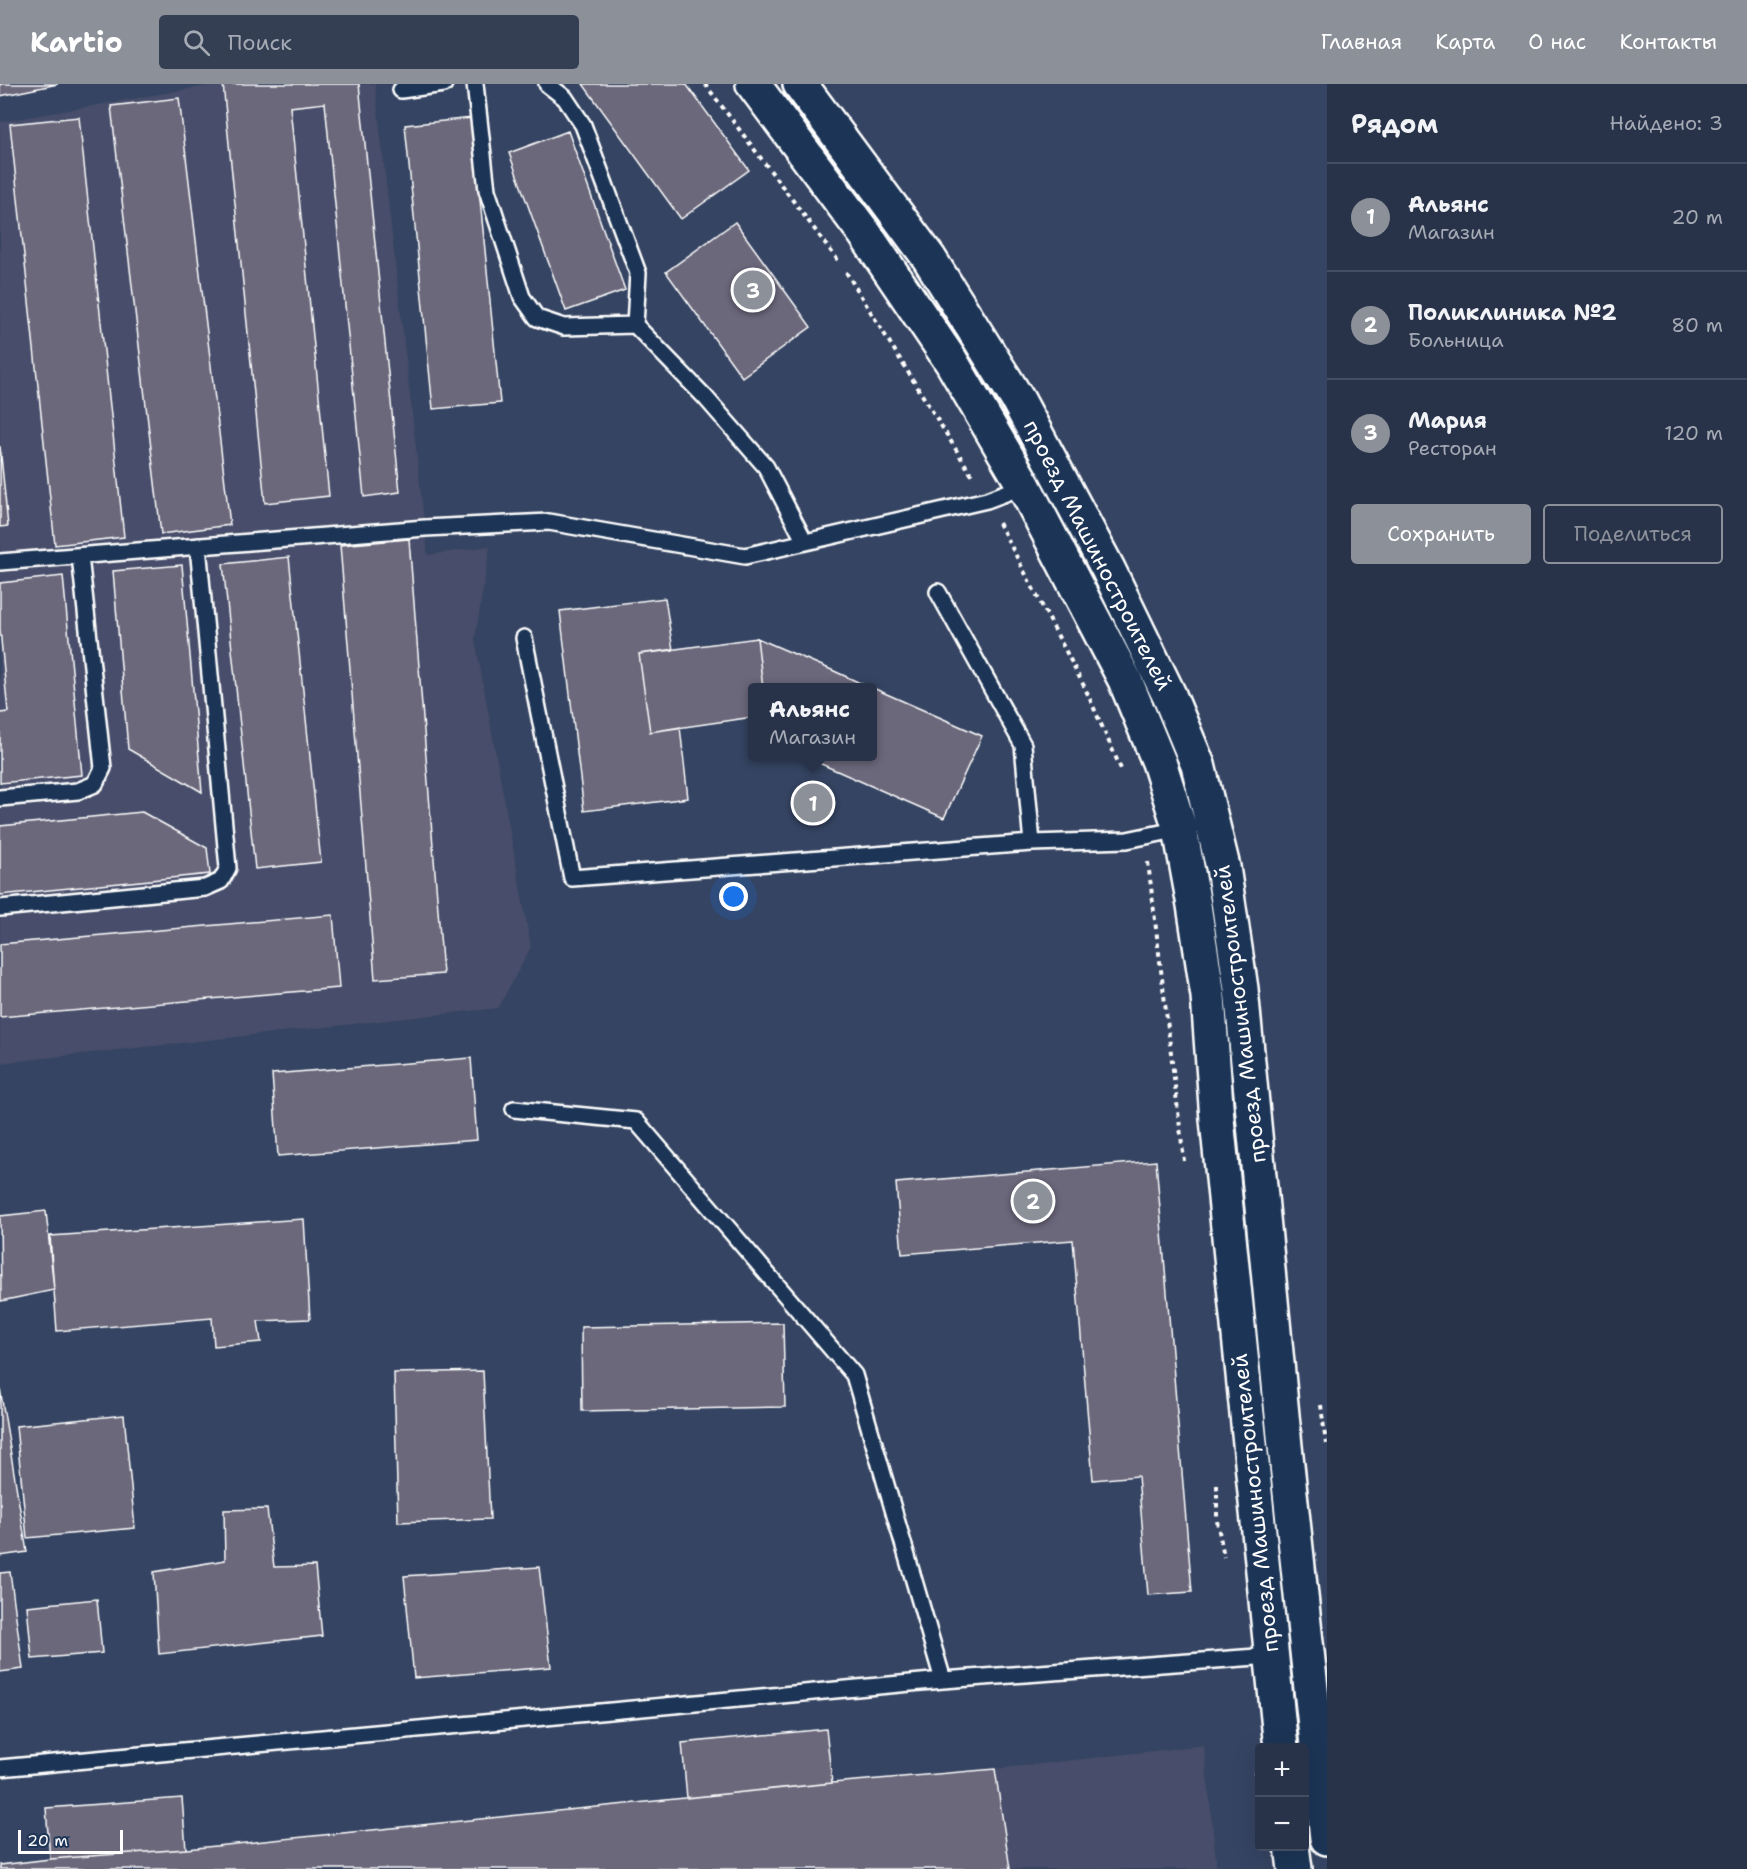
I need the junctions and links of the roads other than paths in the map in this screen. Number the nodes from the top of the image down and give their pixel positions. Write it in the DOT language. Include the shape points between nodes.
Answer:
graph roads {
  1 [pos="444,84"];
  2 [pos="475,84"];
  3 [pos="547,84"];
  4 [pos="753,84"];
  5 [pos="800,84"];
  6 [pos="401,90"];
  7 [pos="635,325"];
  8 [pos="1024,486"];
  9 [pos="806,542"];
  10 [pos="198,546"];
  11 [pos="80,556"];
  12 [pos="0,562"];
  13 [pos="938,592"];
  14 [pos="524,638"];
  15 [pos="0,798"];
  16 [pos="1180,830"];
  17 [pos="1032,843"];
  18 [pos="0,908"];
  19 [pos="514,1109"];
  20 [pos="1307,1654"];
  21 [pos="1270,1656"];
  22 [pos="943,1680"];
  23 [pos="1280,1743"];
  24 [pos="0,1768"];
  25 [pos="1327,1838"];
  26 [pos="1293,1851"];
  27 [pos="1295,1869"];
  1 -- 6 [label="lane"];
  2 -- 7 [label="lane" via="487,190 522,297 537,318 564,327"];
  3 -- 7 [label="lane" via="565,98 583,125 638,273"];
  4 -- 8 [label="main road, проезд Машиностроителей" via="865,234 951,360"];
  5 -- 20 [label="main road, проезд Машиностроителей" via="928,258 1018,400 1108,569 1170,695 1198,765 1223,867 1241,989"];
  7 -- 9 [label="lane" via="766,467"];
  8 -- 9 [label="lane" via="987,501"];
  8 -- 16 [label="main road, проезд Машиностроителей" via="1125,680 1159,762"];
  9 -- 10 [label="lane" via="745,556 549,522"];
  10 -- 11 [label="lane"];
  10 -- 18 [label="lane" via="228,868 221,881 205,888"];
  11 -- 12 [label="lane"];
  11 -- 15 [label="lane" via="103,768 95,784 78,791"];
  13 -- 17 [label="lane" via="1023,745"];
  14 -- 17 [label="lane" via="572,878"];
  16 -- 17 [label="lane" via="1127,840"];
  16 -- 21 [label="main road, проезд Машиностроителей" via="1208,996"];
  19 -- 22 [label="lane" via="636,1121 854,1375"];
  20 -- 21 [label="main road"];
  20 -- 25 [label="main road, проезд Машиностроителей"];
  21 -- 22 [label="lane"];
  21 -- 23 [label="main road, проезд Машиностроителей"];
  22 -- 24 [label="lane"];
  26 -- 27 [label="main road"];
}
